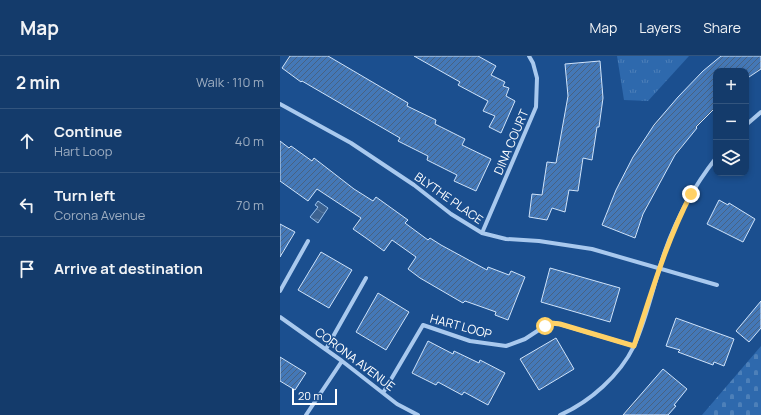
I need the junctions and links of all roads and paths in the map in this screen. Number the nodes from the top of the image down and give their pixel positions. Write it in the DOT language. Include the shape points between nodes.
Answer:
graph roads {
  1 [pos="529,56"];
  2 [pos="280,104"];
  3 [pos="761,112"];
  4 [pos="749,122"];
  5 [pos="713,163"];
  6 [pos="482,233"];
  7 [pos="308,241"];
  8 [pos="660,268"];
  9 [pos="366,278"];
  10 [pos="717,285"];
  11 [pos="280,291"];
  12 [pos="280,317"];
  13 [pos="634,346"];
  14 [pos="326,349"];
  15 [pos="342,361"];
  16 [pos="383,393"];
  17 [pos="306,415"];
  18 [pos="418,415"];
  19 [pos="560,415"];
  1 -- 6 [label="street, DINA COURT" via="537,78 536,108"];
  2 -- 6 [label="street, BLYTHE PLACE" via="351,143"];
  3 -- 4 [label="street"];
  5 -- 8 [label="street" via="685,205"];
  6 -- 8 [label="street, BLYTHE PLACE" via="506,239 592,248"];
  7 -- 11 [label="street"];
  8 -- 10 [label="street, BLYTHE PLACE"];
  8 -- 13 [label="street"];
  9 -- 14 [label="street"];
  12 -- 14 [label="street, CORONA AVENUE"];
  13 -- 16 [label="street, HART LOOP" via="556,323 548,324 525,339 506,346 470,341 424,325"];
  13 -- 19 [label="street" via="619,369 602,387 585,401"];
  14 -- 15 [label="street, CORONA AVENUE"];
  15 -- 16 [label="street, CORONA AVENUE"];
  15 -- 17 [label="street"];
  16 -- 18 [label="street, CORONA AVENUE"];
}
